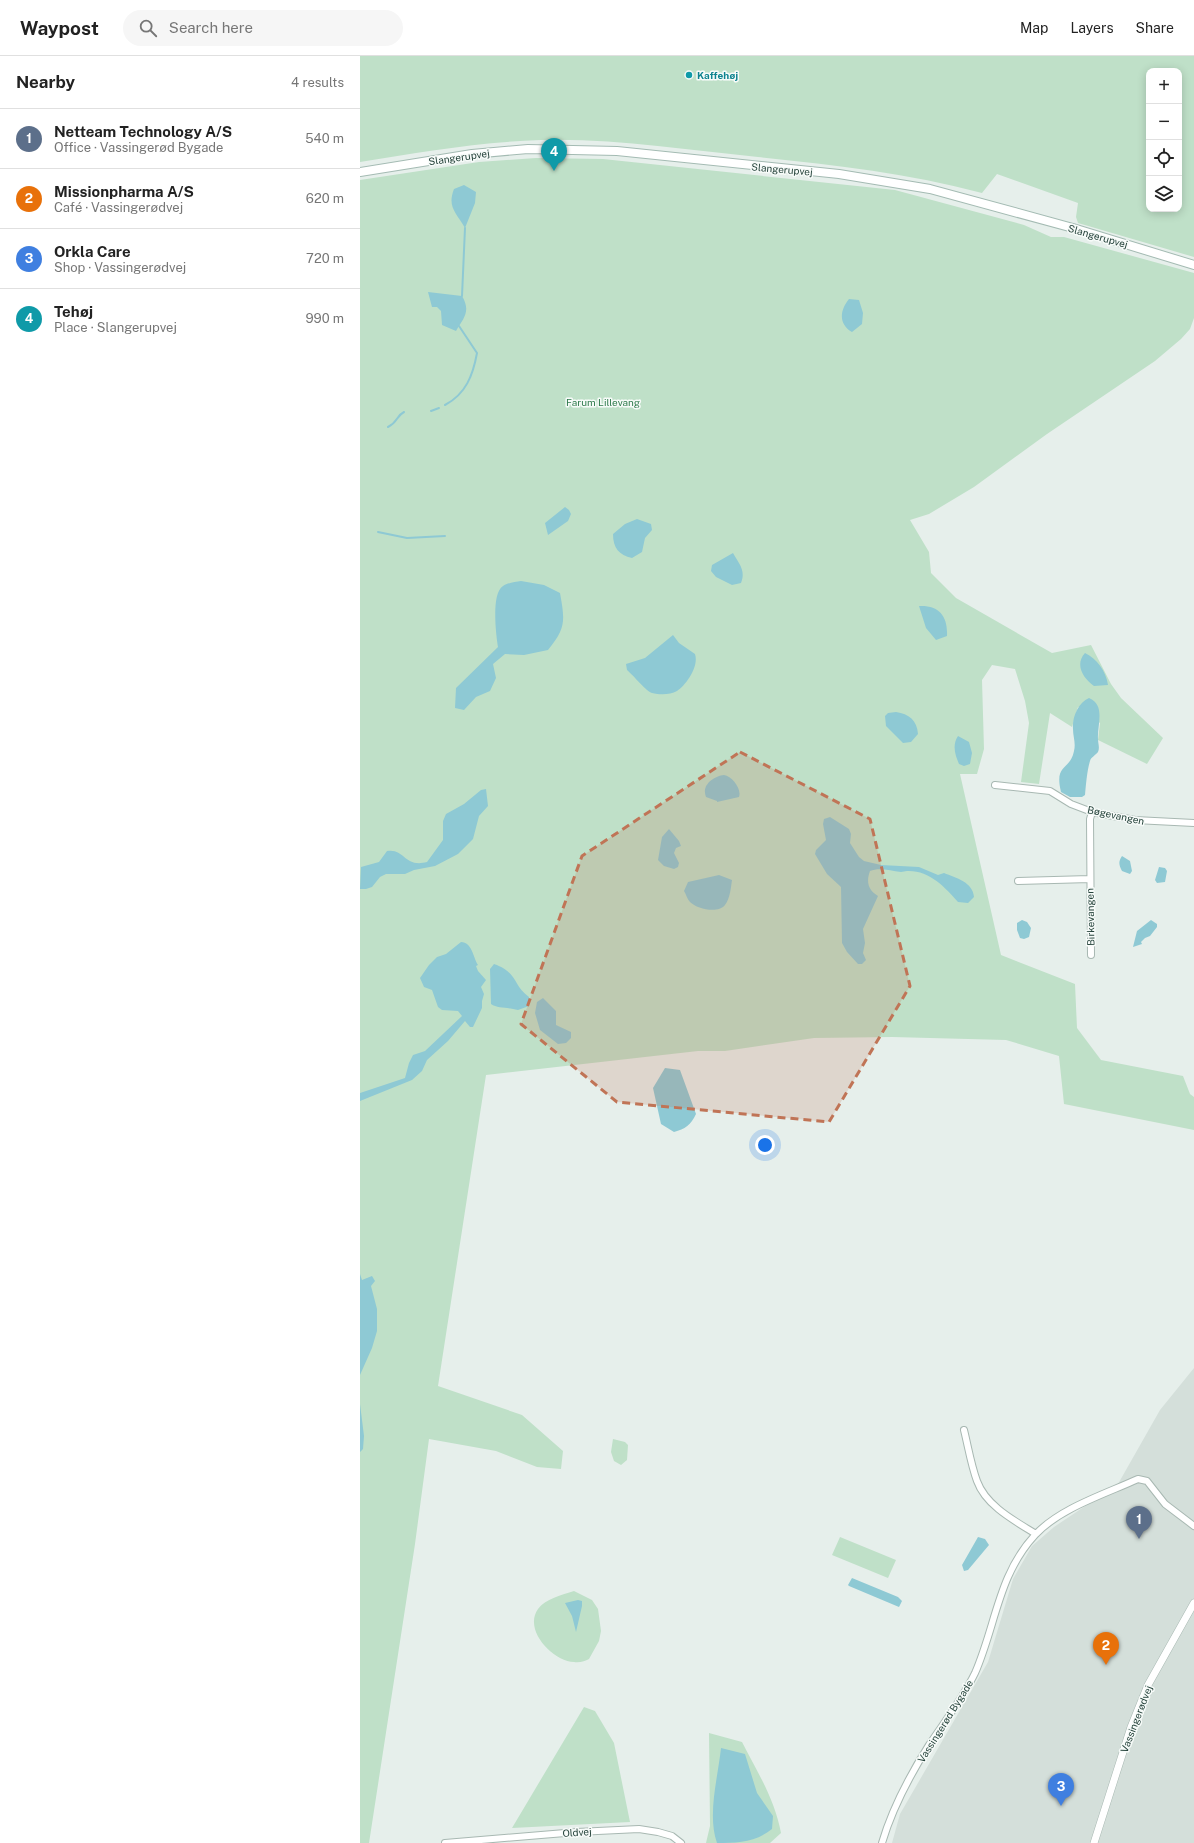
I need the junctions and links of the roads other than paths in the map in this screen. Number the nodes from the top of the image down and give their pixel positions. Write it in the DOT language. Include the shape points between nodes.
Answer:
graph roads {
  1 [pos="360,172"];
  2 [pos="1194,265"];
  3 [pos="995,785"];
  4 [pos="1092,812"];
  5 [pos="1194,823"];
  6 [pos="1090,879"];
  7 [pos="1018,881"];
  8 [pos="1091,954"];
  9 [pos="964,1430"];
  10 [pos="1194,1526"];
  11 [pos="1036,1534"];
  12 [pos="1194,1603"];
  13 [pos="445,1843"];
  14 [pos="681,1843"];
  15 [pos="882,1843"];
  16 [pos="1094,1843"];
  1 -- 2 [label="main road, Slangerupvej" via="472,154 528,149 617,151 839,174 930,189 1073,228"];
  3 -- 4 [label="street, Bøgevangen" via="1050,791 1071,804"];
  4 -- 5 [label="street, Bøgevangen" via="1146,822"];
  4 -- 6 [label="street, Birkevangen"];
  6 -- 7 [label="street, Birkevangen"];
  6 -- 8 [label="street, Birkevangen"];
  9 -- 11 [label="street" via="977,1482 983,1492 1005,1514"];
  10 -- 11 [label="street, Vassingerød Bygade" via="1165,1504 1147,1481 1138,1479 1062,1514"];
  11 -- 15 [label="street, Vassingerød Bygade" via="1007,1574 975,1673 910,1776"];
  12 -- 16 [label="street, Vassingerødvej" via="1148,1685 1130,1727"];
  13 -- 14 [label="street, Oldvej" via="639,1829 672,1836"];
}
